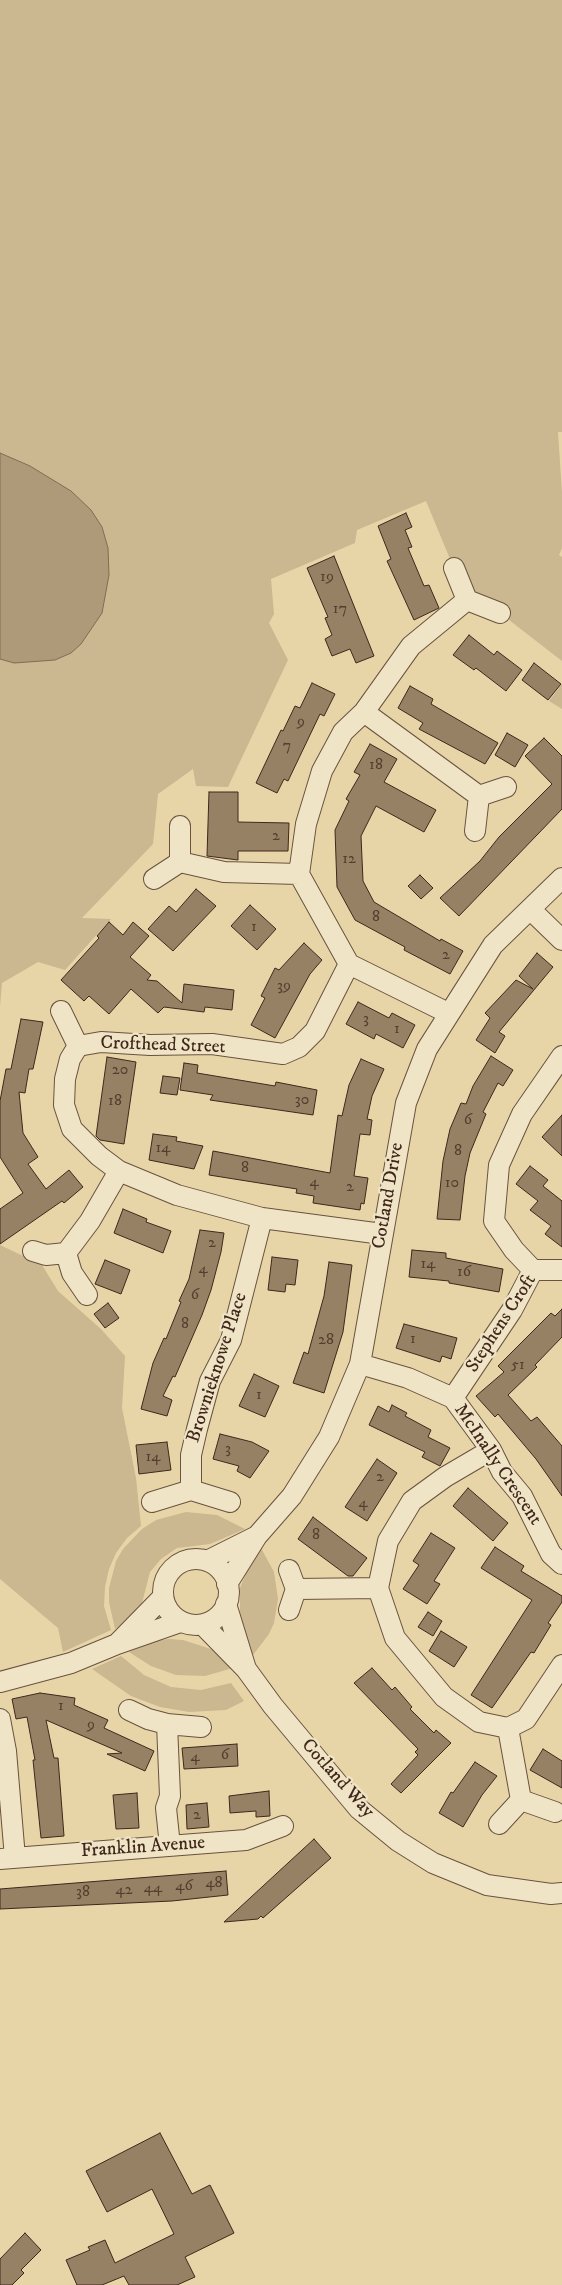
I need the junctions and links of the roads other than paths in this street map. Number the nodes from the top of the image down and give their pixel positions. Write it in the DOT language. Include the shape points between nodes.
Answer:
graph roads {
  1 [pos="454,568"];
  2 [pos="466,600"];
  3 [pos="500,613"];
  4 [pos="364,712"];
  5 [pos="506,787"];
  6 [pos="479,796"];
  7 [pos="180,826"];
  8 [pos="475,831"];
  9 [pos="180,862"];
  10 [pos="300,874"];
  11 [pos="562,878"];
  12 [pos="154,879"];
  13 [pos="530,909"];
  14 [pos="562,940"];
  15 [pos="349,964"];
  16 [pos="61,1011"];
  17 [pos="448,1013"];
  18 [pos="78,1046"];
  19 [pos="562,1056"];
  20 [pos="119,1172"];
  21 [pos="262,1218"];
  22 [pos="382,1234"];
  23 [pos="33,1251"];
  24 [pos="66,1253"];
  25 [pos="533,1270"];
  26 [pos="562,1270"];
  27 [pos="86,1295"];
  28 [pos="360,1364"];
  29 [pos="453,1398"];
  30 [pos="490,1450"];
  31 [pos="191,1490"];
  32 [pos="152,1502"];
  33 [pos="230,1502"];
  34 [pos="257,1536"];
  35 [pos="207,1561"];
  36 [pos="562,1564"];
  37 [pos="290,1570"];
  38 [pos="227,1584"];
  39 [pos="378,1588"];
  40 [pos="296,1589"];
  41 [pos="163,1597"];
  42 [pos="226,1604"];
  43 [pos="289,1610"];
  44 [pos="180,1622"];
  45 [pos="203,1624"];
  46 [pos="117,1644"];
  47 [pos="562,1665"];
  48 [pos="246,1669"];
  49 [pos="0,1682"];
  50 [pos="129,1710"];
  51 [pos="0,1720"];
  52 [pos="168,1724"];
  53 [pos="201,1727"];
  54 [pos="508,1728"];
  55 [pos="521,1800"];
  56 [pos="555,1812"];
  57 [pos="499,1824"];
  58 [pos="283,1826"];
  59 [pos="170,1846"];
  60 [pos="8,1858"];
  61 [pos="562,1893"];
  1 -- 2 [label="street"];
  2 -- 3 [label="street"];
  2 -- 4 [label="street" via="411,646"];
  4 -- 6 [label="street"];
  4 -- 10 [label="street" via="343,732 322,771 306,824"];
  5 -- 6 [label="street"];
  6 -- 8 [label="street"];
  7 -- 9 [label="street"];
  9 -- 10 [label="street" via="224,872"];
  9 -- 12 [label="street"];
  10 -- 15 [label="street"];
  11 -- 13 [label="street, Cotland Drive"];
  13 -- 14 [label="street"];
  13 -- 17 [label="street, Cotland Drive" via="492,945"];
  15 -- 17 [label="street"];
  15 -- 18 [label="street, Crofthead Street" via="315,1031 299,1047 283,1054 212,1044 150,1046 102,1042"];
  16 -- 18 [label="street, Crofthead Street"];
  17 -- 22 [label="street, Cotland Drive" via="427,1049 406,1103"];
  18 -- 20 [label="street, Crofthead Street" via="70,1058 64,1105 72,1129"];
  19 -- 25 [label="street" via="522,1114 499,1164 494,1221"];
  20 -- 21 [label="street, Crofthead Street" via="177,1195"];
  20 -- 24 [label="street" via="90,1221"];
  21 -- 22 [label="street, Crofthead Street"];
  21 -- 31 [label="street, Brownieknowe Place" via="231,1340 210,1381 197,1429 191,1455"];
  22 -- 28 [label="street, Cotland Drive"];
  23 -- 24 [label="street" via="46,1255"];
  24 -- 27 [label="street" via="72,1273"];
  25 -- 26 [label="street, Stephens Croft"];
  25 -- 29 [label="street, Stephens Croft" via="512,1310"];
  28 -- 29 [label="street, McInally Crescent" via="408,1378"];
  28 -- 34 [label="street, Cotland Drive" via="329,1437 292,1496"];
  29 -- 30 [label="street, McInally Crescent"];
  30 -- 36 [label="street, McInally Crescent" via="502,1472 522,1496 551,1554"];
  30 -- 39 [label="street" via="412,1501 388,1541"];
  31 -- 32 [label="street"];
  31 -- 33 [label="street"];
  34 -- 35 [label="street, Cotland Drive"];
  34 -- 38 [label="street, Cotland Drive"];
  35 -- 38 [label="street" via="216,1566"];
  35 -- 41 [label="street, Cotland Drive" via="187,1560 178,1564 166,1578"];
  37 -- 40 [label="street"];
  38 -- 42 [label="street, Cotland Drive"];
  39 -- 40 [label="street"];
  39 -- 54 [label="street" via="395,1638 444,1696 479,1722"];
  40 -- 43 [label="street"];
  41 -- 44 [label="street" via="166,1607"];
  41 -- 46 [label="street, Cotland Drive"];
  42 -- 45 [label="street" via="217,1617"];
  42 -- 48 [label="street, Cotland Way"];
  44 -- 45 [label="street" via="195,1626"];
  44 -- 46 [label="street"];
  45 -- 48 [label="street, Cotland Way"];
  46 -- 49 [label="street" via="71,1662"];
  47 -- 54 [label="street" via="526,1719"];
  48 -- 61 [label="street, Cotland Way" via="359,1809 398,1841 433,1863 488,1885"];
  50 -- 52 [label="street"];
  51 -- 60 [label="street" via="7,1761"];
  52 -- 53 [label="street"];
  52 -- 59 [label="street" via="170,1796 166,1808"];
  54 -- 55 [label="street"];
  55 -- 56 [label="street"];
  55 -- 57 [label="street"];
  58 -- 59 [label="street, Franklin Avenue" via="246,1840"];
  59 -- 60 [label="street, Franklin Avenue"];
}
